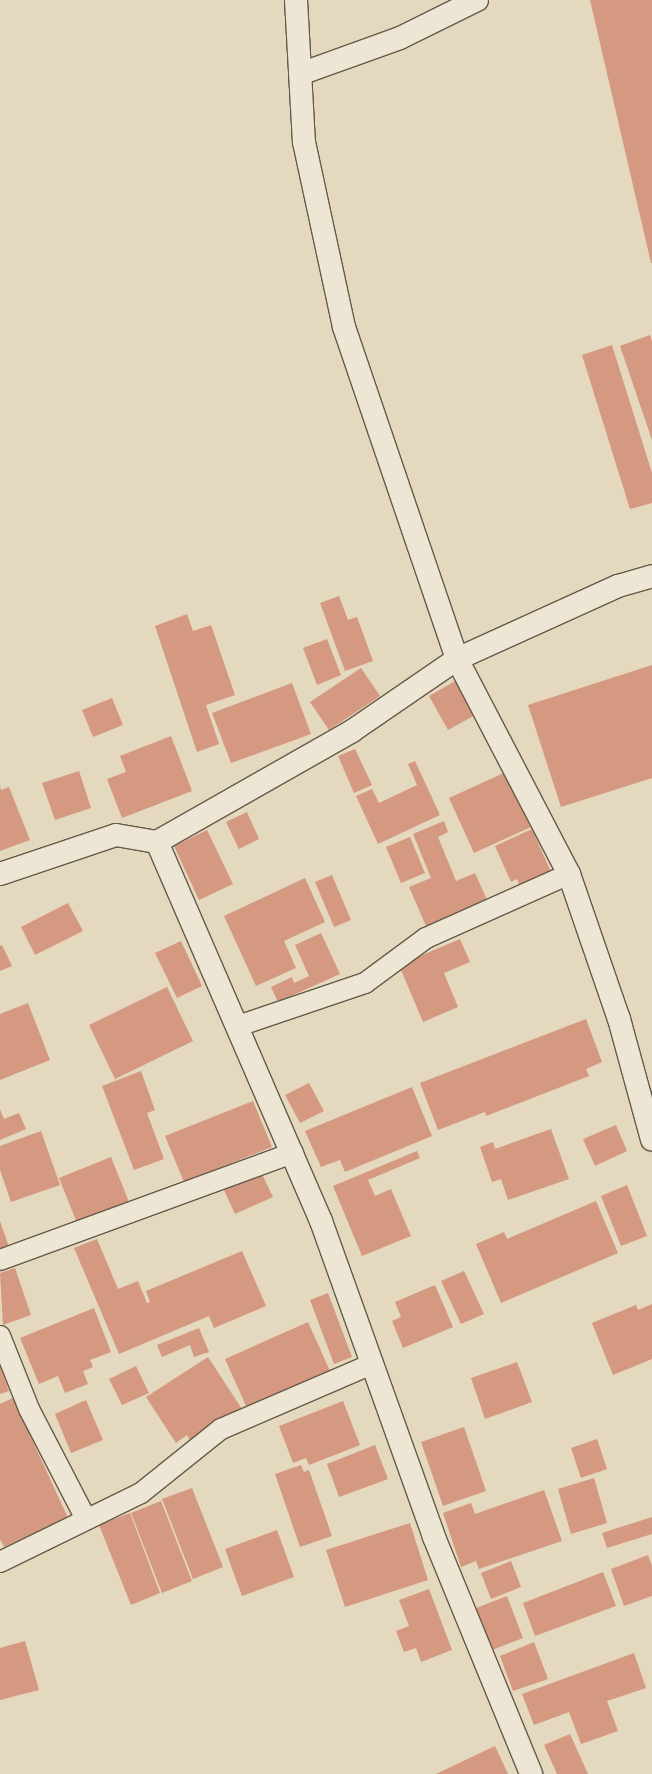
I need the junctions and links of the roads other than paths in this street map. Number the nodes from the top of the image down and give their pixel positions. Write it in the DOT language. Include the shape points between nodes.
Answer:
graph roads {
  1 [pos="296,0"];
  2 [pos="477,0"];
  3 [pos="300,74"];
  4 [pos="652,576"];
  5 [pos="456,659"];
  6 [pos="157,842"];
  7 [pos="0,874"];
  8 [pos="569,874"];
  9 [pos="238,1026"];
  10 [pos="652,1140"];
  11 [pos="294,1153"];
  12 [pos="0,1260"];
  13 [pos="0,1336"];
  14 [pos="372,1364"];
  15 [pos="86,1519"];
  16 [pos="0,1562"];
  17 [pos="531,1774"];
  1 -- 3 [label="street"];
  2 -- 3 [label="street" via="400,38"];
  3 -- 5 [label="street" via="304,142 344,327"];
  4 -- 5 [label="street" via="618,586"];
  5 -- 6 [label="street" via="352,731"];
  5 -- 8 [label="street"];
  6 -- 7 [label="street" via="116,835"];
  6 -- 9 [label="street"];
  8 -- 9 [label="lane" via="426,938 364,983"];
  8 -- 10 [label="street" via="619,1019"];
  9 -- 11 [label="street"];
  11 -- 12 [label="lane"];
  11 -- 14 [label="street"];
  13 -- 15 [label="lane" via="29,1409"];
  14 -- 15 [label="lane" via="221,1429 141,1493"];
  14 -- 17 [label="street" via="434,1537"];
  15 -- 16 [label="lane"];
}
